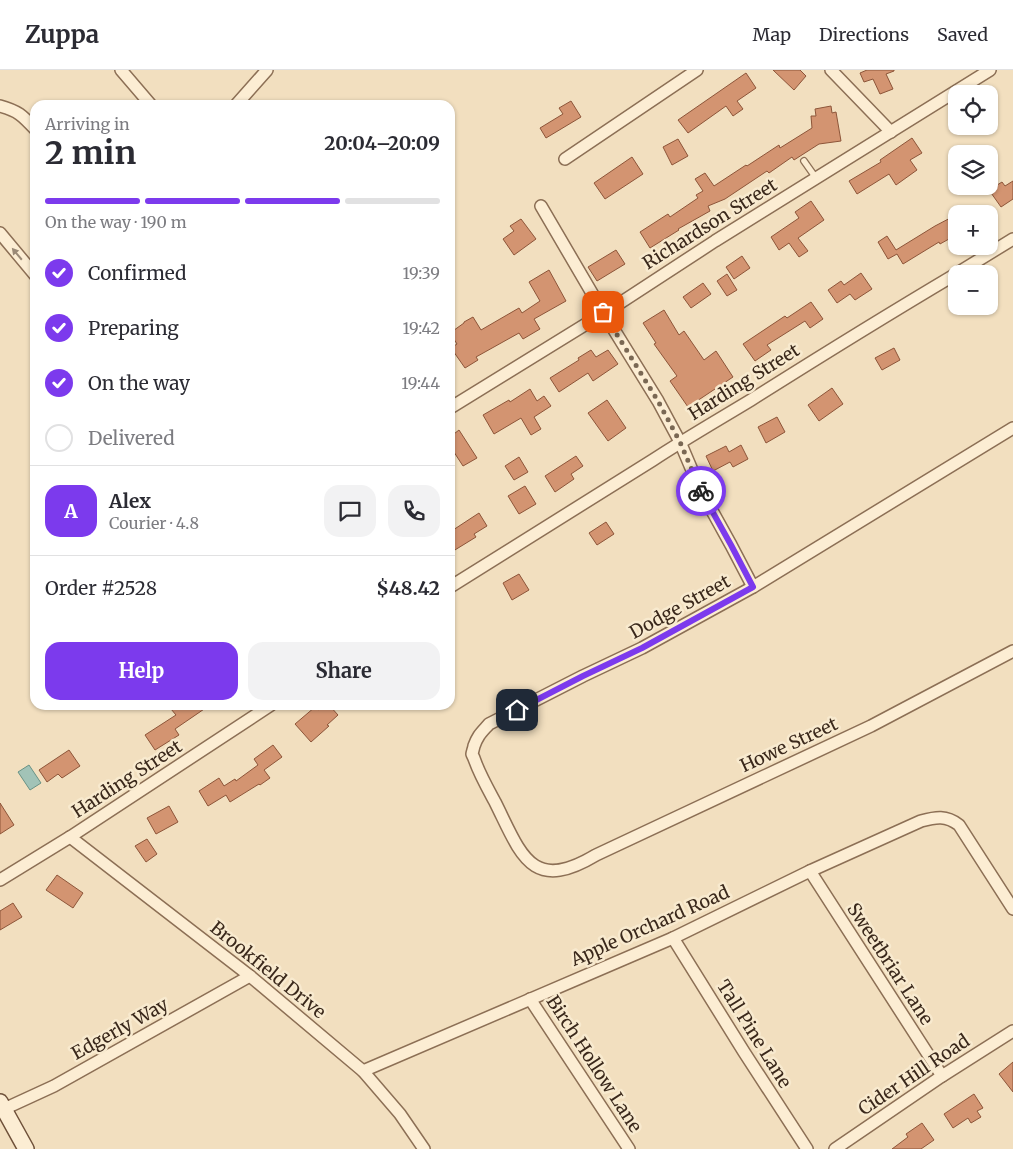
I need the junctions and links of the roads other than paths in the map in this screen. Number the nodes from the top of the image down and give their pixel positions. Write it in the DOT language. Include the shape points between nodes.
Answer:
graph roads {
  1 [pos="121,70"];
  2 [pos="267,70"];
  3 [pos="697,70"];
  4 [pos="831,70"];
  5 [pos="990,70"];
  6 [pos="148,100"];
  7 [pos="240,100"];
  8 [pos="0,106"];
  9 [pos="30,124"];
  10 [pos="891,132"];
  11 [pos="565,160"];
  12 [pos="804,161"];
  13 [pos="816,178"];
  14 [pos="541,206"];
  15 [pos="0,233"];
  16 [pos="1013,238"];
  17 [pos="970,265"];
  18 [pos="30,269"];
  19 [pos="948,279"];
  20 [pos="603,312"];
  21 [pos="455,405"];
  22 [pos="1013,428"];
  23 [pos="680,442"];
  24 [pos="455,582"];
  25 [pos="753,587"];
  26 [pos="1013,651"];
  27 [pos="263,710"];
  28 [pos="472,753"];
  29 [pos="70,837"];
  30 [pos="810,871"];
  31 [pos="0,880"];
  32 [pos="1013,909"];
  33 [pos="673,938"];
  34 [pos="250,976"];
  35 [pos="530,999"];
  36 [pos="1013,1031"];
  37 [pos="363,1071"];
  38 [pos="942,1076"];
  39 [pos="2,1106"];
  40 [pos="26,1149"];
  41 [pos="424,1149"];
  42 [pos="629,1149"];
  43 [pos="806,1149"];
  44 [pos="835,1149"];
  1 -- 6 [label="street"];
  2 -- 7 [label="street"];
  3 -- 11 [label="street"];
  4 -- 10 [label="street"];
  5 -- 10 [label="street, Richardson Street"];
  8 -- 9 [label="street" via="21,114"];
  10 -- 13 [label="street, Richardson Street"];
  12 -- 13 [label="lane"];
  13 -- 20 [label="street, Richardson Street"];
  14 -- 20 [label="street"];
  18 -- 15 [label="street, one-way"];
  16 -- 17 [label="street, Harding Street"];
  19 -- 23 [label="street, Harding Street"];
  20 -- 21 [label="street, Richardson Street"];
  20 -- 23 [label="street"];
  22 -- 25 [label="street, Dodge Street"];
  23 -- 24 [label="street, Harding Street"];
  23 -- 25 [label="street" via="700,489"];
  25 -- 28 [label="street, Dodge Street" via="642,648 489,724 478,736"];
  26 -- 28 [label="street, Howe Street" via="871,726 565,870 548,871 535,867 523,855"];
  27 -- 29 [label="street, Harding Street"];
  29 -- 31 [label="street, Harding Street"];
  29 -- 34 [label="street, Brookfield Drive"];
  30 -- 32 [label="street, Apple Orchard Road" via="921,820 943,818 959,825"];
  30 -- 33 [label="street, Apple Orchard Road"];
  30 -- 38 [label="street, Sweetbriar Lane"];
  33 -- 35 [label="street, Apple Orchard Road"];
  33 -- 43 [label="street, Tall Pine Lane"];
  34 -- 37 [label="street, Brookfield Drive"];
  34 -- 39 [label="street, Edgerly Way" via="54,1086"];
  35 -- 37 [label="street, Apple Orchard Road"];
  35 -- 42 [label="street, Birch Hollow Lane"];
  36 -- 38 [label="street, Cider Hill Road"];
  37 -- 41 [label="street, Brookfield Drive" via="400,1114"];
  38 -- 44 [label="street, Cider Hill Road"];
  39 -- 40 [label="street"];
}
